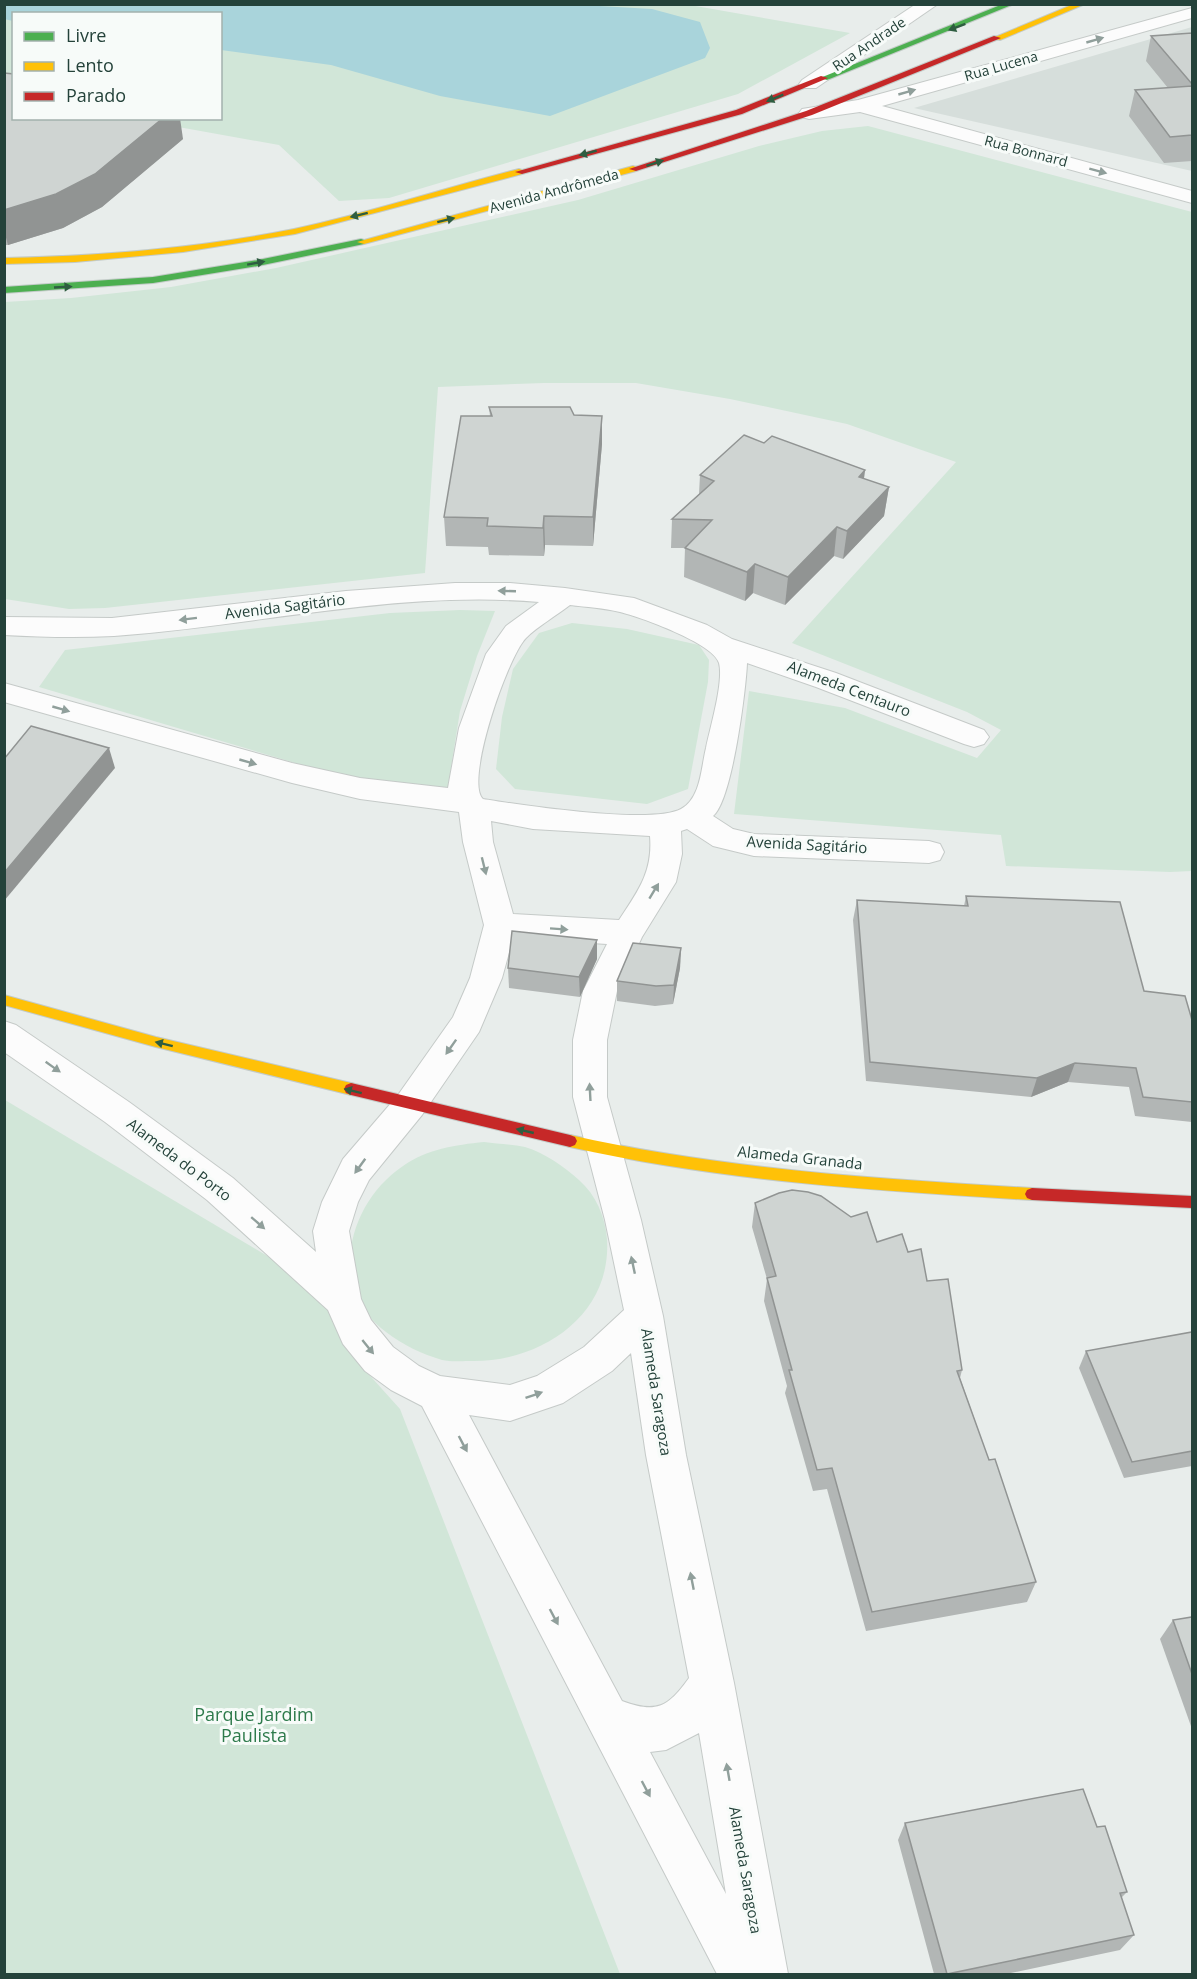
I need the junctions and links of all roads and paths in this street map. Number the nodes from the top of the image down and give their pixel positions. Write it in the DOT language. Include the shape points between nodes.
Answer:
graph roads {
  1 [pos="929,4"];
  2 [pos="1011,4"];
  3 [pos="1082,4"];
  4 [pos="1192,13"];
  5 [pos="809,84"];
  6 [pos="859,106"];
  7 [pos="809,113"];
  8 [pos="1192,196"];
  9 [pos="4,261"];
  10 [pos="4,290"];
  11 [pos="565,596"];
  12 [pos="4,627"];
  13 [pos="722,645"];
  14 [pos="4,692"];
  15 [pos="974,737"];
  16 [pos="469,804"];
  17 [pos="678,821"];
  18 [pos="929,852"];
  19 [pos="500,925"];
  20 [pos="628,933"];
  21 [pos="4,1000"];
  22 [pos="4,1034"];
  23 [pos="410,1105"];
  24 [pos="602,1149"];
  25 [pos="1192,1202"];
  26 [pos="342,1299"];
  27 [pos="644,1316"];
  28 [pos="436,1393"];
  29 [pos="712,1683"];
  30 [pos="608,1718"];
  31 [pos="743,1974"];
  32 [pos="764,1974"];
  1 -- 5 [label="street, Rua Andrade"];
  2 -- 5 [label="main road, Avenida Andrômeda, one-way"];
  3 -- 7 [label="main road, Avenida Andrômeda"];
  6 -- 4 [label="street, Rua Lucena, one-way"];
  5 -- 9 [label="main road, Avenida Andrômeda, one-way" via="739,112 295,231 183,249"];
  6 -- 7 [label="street, Rua Lucena"];
  6 -- 8 [label="street, Rua Bonnard, one-way"];
  10 -- 7 [label="main road, Avenida Andrômeda, one-way" via="153,280 356,243 642,167"];
  11 -- 12 [label="street, Avenida Sagitário, one-way" via="472,589 395,594 126,626"];
  11 -- 13 [label="street, Avenida Sagitário" via="624,604 697,631"];
  11 -- 16 [label="street" via="516,632 500,654 473,728 462,785"];
  13 -- 15 [label="street, Alameda Centauro"];
  13 -- 17 [label="street" via="733,663 732,693 707,805"];
  14 -- 16 [label="street, one-way" via="312,780"];
  16 -- 17 [label="street" via="534,818 624,825"];
  16 -- 19 [label="street, one-way"];
  17 -- 18 [label="street, Avenida Sagitário" via="754,845"];
  20 -- 17 [label="street, Alameda Saragoza, one-way" via="660,882"];
  19 -- 20 [label="street, one-way"];
  19 -- 23 [label="street, one-way" via="486,978 468,1023"];
  24 -- 20 [label="street, Alameda Saragoza, one-way" via="590,1097 590,1040 600,991"];
  23 -- 21 [label="main road, one-way"];
  22 -- 26 [label="street, Alameda do Porto, one-way" via="220,1189"];
  24 -- 23 [label="main road, Alameda Granada, one-way"];
  23 -- 26 [label="street, one-way" via="356,1170 340,1202 331,1232"];
  24 -- 25 [label="main road, Alameda Granada" via="740,1169 923,1188"];
  27 -- 24 [label="street, Alameda Saragoza, one-way" via="623,1220"];
  26 -- 28 [label="street, one-way" via="357,1332 379,1359"];
  28 -- 27 [label="street, one-way" via="510,1403 549,1390 598,1359"];
  29 -- 27 [label="street, Alameda Saragoza, one-way" via="666,1455"];
  28 -- 30 [label="street, Alameda Saragoza, one-way"];
  29 -- 30 [label="street" via="696,1707 671,1726 646,1731"];
  32 -- 29 [label="street, Alameda Saragoza, one-way"];
  30 -- 31 [label="street, Alameda Saragoza, one-way"];
}
